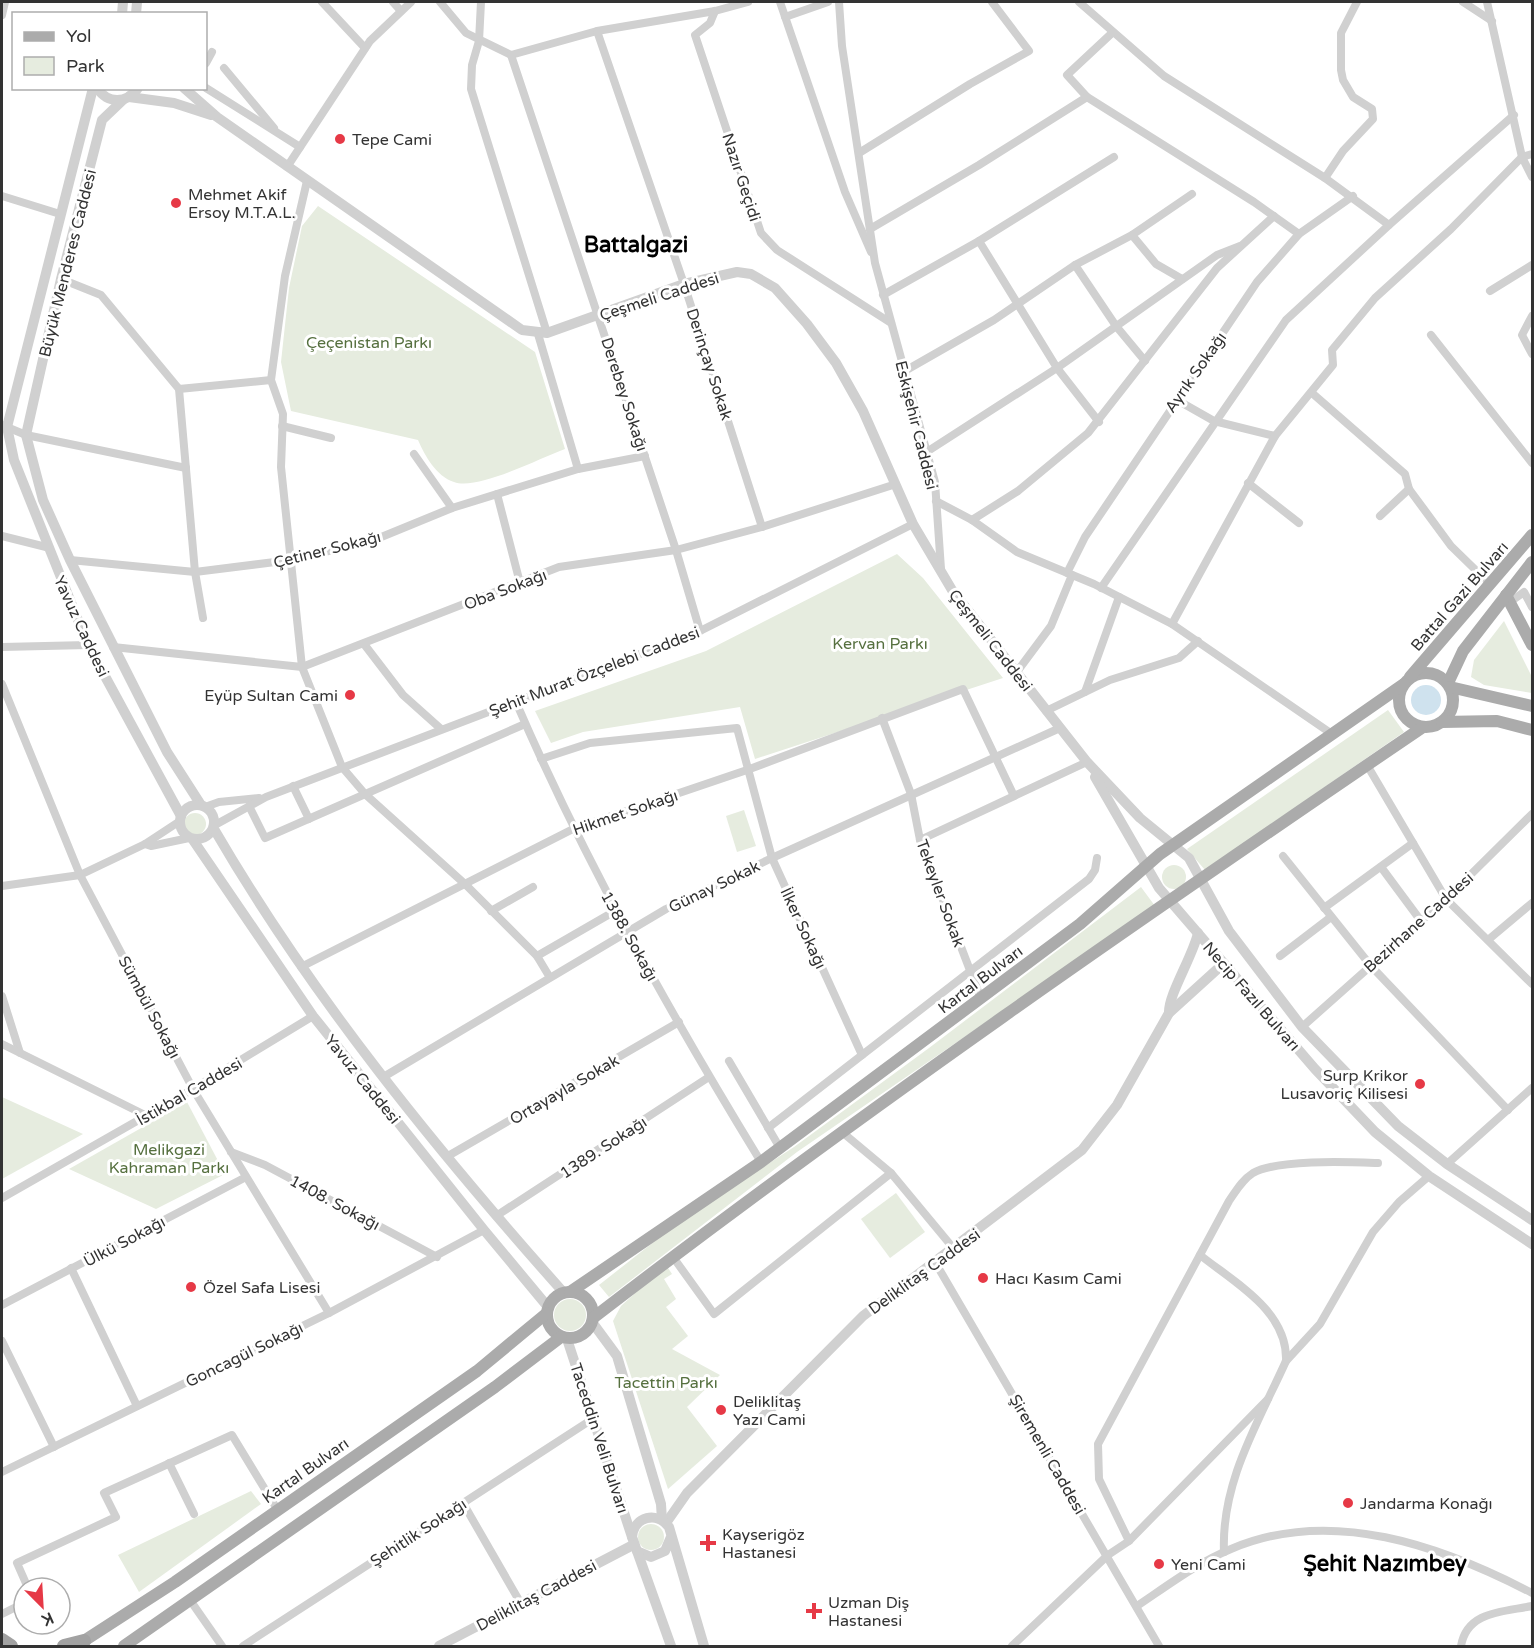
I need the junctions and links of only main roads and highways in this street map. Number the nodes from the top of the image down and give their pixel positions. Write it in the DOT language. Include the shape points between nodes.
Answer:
graph roads {
  1 [pos="1533,535"];
  2 [pos="1533,562"];
  3 [pos="1508,599"];
  4 [pos="1533,645"];
  5 [pos="1407,681"];
  6 [pos="1449,685"];
  7 [pos="1533,706"];
  8 [pos="1442,722"];
  9 [pos="1423,727"];
  10 [pos="1533,730"];
  11 [pos="567,1293"];
  12 [pos="548,1310"];
  13 [pos="593,1320"];
  14 [pos="564,1338"];
  15 [pos="2,1640"];
  16 [pos="80,1644"];
  17 [pos="11,1647"];
  18 [pos="64,1647"];
  19 [pos="124,1647"];
  1 -- 5 [label="main road, Battal Gazi Bulvarı"];
  2 -- 3 [label="main road, Battal Gazi Bulvarı"];
  3 -- 4 [label="main road"];
  3 -- 6 [label="main road, Battal Gazi Bulvarı" via="1463,651"];
  5 -- 6 [label="main road" via="1429,673"];
  5 -- 9 [label="main road" via="1399,700 1402,713"];
  5 -- 11 [label="main road, Kartal Bulvarı" via="1172,845 1080,924 761,1162"];
  6 -- 7 [label="main road"];
  6 -- 8 [label="main road" via="1453,706"];
  8 -- 9 [label="main road"];
  8 -- 10 [label="main road" via="1497,721"];
  9 -- 13 [label="main road" via="842,1132"];
  11 -- 12 [label="main road" via="556,1297"];
  11 -- 13 [label="main road" via="579,1294 589,1301"];
  12 -- 14 [label="main road" via="552,1330"];
  12 -- 16 [label="main road, Kartal Bulvarı" via="477,1371 176,1582"];
  13 -- 14 [label="main road" via="584,1334"];
  14 -- 19 [label="main road"];
  15 -- 17 [label="highway"];
  16 -- 18 [label="highway"];
}
